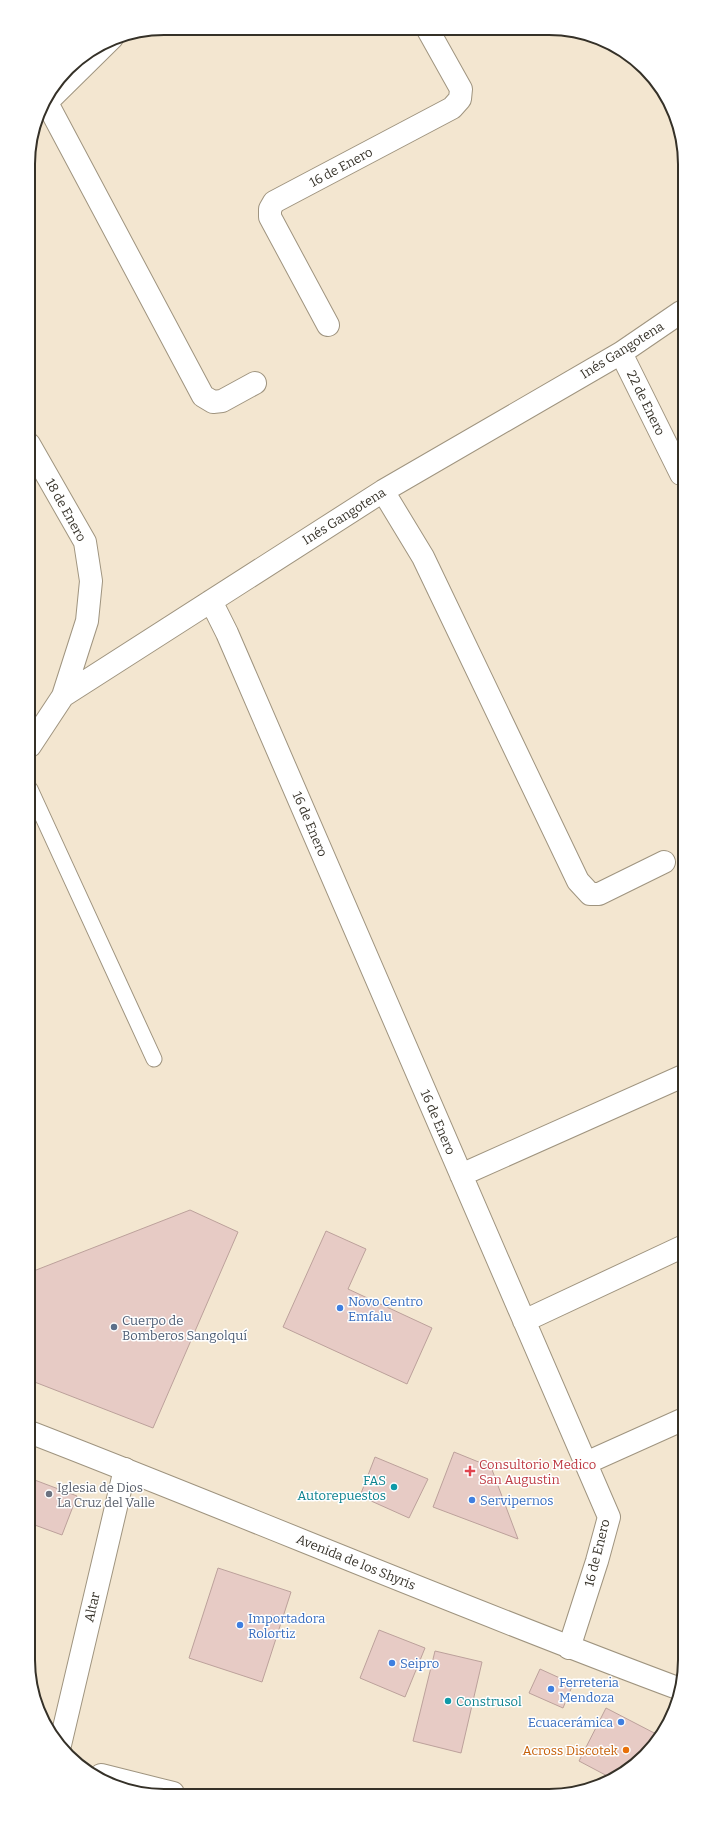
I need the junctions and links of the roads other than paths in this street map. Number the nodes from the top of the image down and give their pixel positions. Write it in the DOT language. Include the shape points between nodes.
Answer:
graph roads {
  1 [pos="431,35"];
  2 [pos="47,110"];
  3 [pos="678,314"];
  4 [pos="328,325"];
  5 [pos="621,353"];
  6 [pos="255,383"];
  7 [pos="35,454"];
  8 [pos="678,468"];
  9 [pos="383,491"];
  10 [pos="211,601"];
  11 [pos="63,696"];
  12 [pos="35,738"];
  13 [pos="35,800"];
  14 [pos="664,862"];
  15 [pos="154,1059"];
  16 [pos="678,1078"];
  17 [pos="460,1175"];
  18 [pos="678,1249"];
  19 [pos="524,1321"];
  20 [pos="678,1422"];
  21 [pos="35,1434"];
  22 [pos="586,1463"];
  23 [pos="124,1469"];
  24 [pos="569,1648"];
  25 [pos="675,1687"];
  26 [pos="62,1738"];
  27 [pos="110,1777"];
  28 [pos="155,1788"];
  1 -- 4 [label="street, 16 de Enero" via="461,90 460,99 452,108 274,202 270,209 270,217"];
  2 -- 6 [label="street" via="203,396 213,402 222,401"];
  3 -- 5 [label="street, Inés Gangotena"];
  5 -- 8 [label="street, 22 de Enero"];
  5 -- 9 [label="street, Inés Gangotena"];
  7 -- 11 [label="street, 18 de Enero" via="85,542 91,582 88,622"];
  9 -- 10 [label="street, Inés Gangotena"];
  9 -- 14 [label="street" via="424,557 578,881 590,894 599,894"];
  10 -- 11 [label="street, Inés Gangotena"];
  10 -- 17 [label="street, 16 de Enero"];
  11 -- 12 [label="street, Inés Gangotena"];
  13 -- 15 [label="lane"];
  16 -- 17 [label="street"];
  17 -- 19 [label="street, 16 de Enero"];
  18 -- 19 [label="street"];
  19 -- 22 [label="street, 16 de Enero"];
  20 -- 22 [label="street"];
  21 -- 23 [label="street, Avenida de los Shyris"];
  22 -- 24 [label="street, 16 de Enero" via="609,1517"];
  23 -- 24 [label="street, Avenida de los Shyris"];
  23 -- 26 [label="street, Altar"];
  24 -- 25 [label="street, Avenida de los Shyris"];
  27 -- 28 [label="street"];
}
